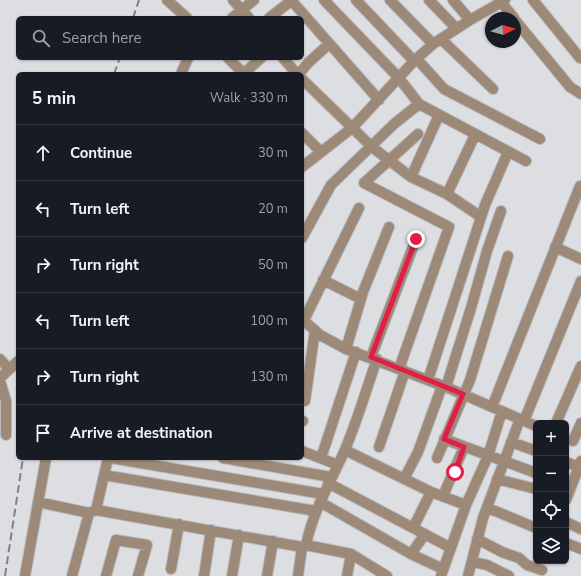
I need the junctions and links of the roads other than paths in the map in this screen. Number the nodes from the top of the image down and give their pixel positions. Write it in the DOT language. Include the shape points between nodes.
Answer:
graph roads {
  1 [pos="167,0"];
  2 [pos="233,0"];
  3 [pos="254,0"];
  4 [pos="291,0"];
  5 [pos="324,0"];
  6 [pos="356,0"];
  7 [pos="390,0"];
  8 [pos="429,0"];
  9 [pos="453,0"];
  10 [pos="533,0"];
  11 [pos="498,2"];
  12 [pos="507,12"];
  13 [pos="245,14"];
  14 [pos="185,16"];
  15 [pos="271,16"];
  16 [pos="302,16"];
  17 [pos="304,19"];
  18 [pos="470,20"];
  19 [pos="521,27"];
  20 [pos="456,28"];
  21 [pos="437,41"];
  22 [pos="329,44"];
  23 [pos="580,58"];
  24 [pos="187,60"];
  25 [pos="230,60"];
  26 [pos="259,60"];
  27 [pos="285,60"];
  28 [pos="416,60"];
  29 [pos="182,72"];
  30 [pos="241,72"];
  31 [pos="245,72"];
  32 [pos="296,72"];
  33 [pos="300,72"];
  34 [pos="399,78"];
  35 [pos="304,81"];
  36 [pos="493,89"];
  37 [pos="581,94"];
  38 [pos="379,100"];
  39 [pos="419,104"];
  40 [pos="439,115"];
  41 [pos="352,128"];
  42 [pos="418,134"];
  43 [pos="475,134"];
  44 [pos="304,135"];
  45 [pos="540,139"];
  46 [pos="372,147"];
  47 [pos="321,152"];
  48 [pos="508,152"];
  49 [pos="389,161"];
  50 [pos="526,161"];
  51 [pos="304,165"];
  52 [pos="411,177"];
  53 [pos="580,186"];
  54 [pos="447,194"];
  55 [pos="359,208"];
  56 [pos="501,211"];
  57 [pos="481,217"];
  58 [pos="389,227"];
  59 [pos="304,234"];
  60 [pos="416,239"];
  61 [pos="555,247"];
  62 [pos="508,256"];
  63 [pos="581,259"];
  64 [pos="323,280"];
  65 [pos="581,281"];
  66 [pos="361,299"];
  67 [pos="304,317"];
  68 [pos="304,320"];
  69 [pos="315,330"];
  70 [pos="346,349"];
  71 [pos="356,352"];
  72 [pos="374,358"];
  73 [pos="0,359"];
  74 [pos="16,363"];
  75 [pos="581,366"];
  76 [pos="9,369"];
  77 [pos="402,370"];
  78 [pos="0,378"];
  79 [pos="428,380"];
  80 [pos="0,381"];
  81 [pos="444,386"];
  82 [pos="463,394"];
  83 [pos="305,401"];
  84 [pos="492,407"];
  85 [pos="502,411"];
  86 [pos="522,420"];
  87 [pos="557,420"];
  88 [pos="581,423"];
  89 [pos="533,425"];
  90 [pos="6,435"];
  91 [pos="444,439"];
  92 [pos="573,441"];
  93 [pos="511,442"];
  94 [pos="379,447"];
  95 [pos="464,447"];
  96 [pos="345,450"];
  97 [pos="533,450"];
  98 [pos="304,452"];
  99 [pos="488,456"];
  100 [pos="321,458"];
  101 [pos="437,458"];
  102 [pos="46,460"];
  103 [pos="109,460"];
  104 [pos="120,460"];
  105 [pos="233,460"];
  106 [pos="504,461"];
  107 [pos="569,462"];
  108 [pos="580,464"];
  109 [pos="338,465"];
  110 [pos="533,472"];
  111 [pos="104,475"];
  112 [pos="404,479"];
  113 [pos="497,479"];
  114 [pos="330,480"];
  115 [pos="569,485"];
  116 [pos="533,488"];
  117 [pos="431,492"];
  118 [pos="443,496"];
  119 [pos="38,502"];
  120 [pos="320,502"];
  121 [pos="466,505"];
  122 [pos="488,508"];
  123 [pos="92,512"];
  124 [pos="569,523"];
  125 [pos="179,524"];
  126 [pos="533,527"];
  127 [pos="413,528"];
  128 [pos="581,529"];
  129 [pos="211,530"];
  130 [pos="426,534"];
  131 [pos="239,535"];
  132 [pos="477,539"];
  133 [pos="272,541"];
  134 [pos="569,544"];
  135 [pos="304,546"];
  136 [pos="451,548"];
  137 [pos="581,549"];
  138 [pos="351,554"];
  139 [pos="411,554"];
  140 [pos="473,562"];
  141 [pos="171,569"];
  142 [pos="543,569"];
  143 [pos="442,573"];
  144 [pos="382,575"];
  145 [pos="25,576"];
  146 [pos="72,576"];
  147 [pos="106,576"];
  148 [pos="138,576"];
  149 [pos="204,576"];
  150 [pos="232,576"];
  151 [pos="267,576"];
  152 [pos="298,576"];
  153 [pos="347,576"];
  154 [pos="468,576"];
  155 [pos="509,576"];
  1 -- 14 [label="street"];
  2 -- 13 [label="street"];
  3 -- 13 [label="street"];
  4 -- 15 [label="street"];
  4 -- 16 [label="street"];
  5 -- 34 [label="street"];
  6 -- 28 [label="street"];
  7 -- 21 [label="street"];
  8 -- 20 [label="street"];
  9 -- 18 [label="street"];
  10 -- 23 [label="street"];
  11 -- 12 [label="street"];
  11 -- 18 [label="street"];
  17 -- 22 [label="street"];
  18 -- 20 [label="street"];
  19 -- 37 [label="street" via="566,82"];
  20 -- 21 [label="street"];
  21 -- 28 [label="street"];
  21 -- 36 [label="street"];
  22 -- 33 [label="street"];
  22 -- 38 [label="street"];
  24 -- 29 [label="street"];
  25 -- 30 [label="street"];
  26 -- 31 [label="street"];
  27 -- 32 [label="street"];
  28 -- 34 [label="street"];
  28 -- 45 [label="street" via="444,89"];
  34 -- 38 [label="street"];
  34 -- 39 [label="street"];
  35 -- 41 [label="street"];
  38 -- 41 [label="street"];
  39 -- 40 [label="street"];
  39 -- 46 [label="street" via="394,124"];
  40 -- 43 [label="street"];
  40 -- 52 [label="street"];
  41 -- 46 [label="street"];
  41 -- 47 [label="street"];
  42 -- 49 [label="street"];
  43 -- 48 [label="street"];
  43 -- 54 [label="street"];
  44 -- 47 [label="street"];
  46 -- 49 [label="street"];
  46 -- 59 [label="street" via="330,185"];
  47 -- 51 [label="street"];
  48 -- 50 [label="street"];
  48 -- 57 [label="street"];
  49 -- 52 [label="street"];
  49 -- 77 [label="street" via="364,183 449,227"];
  52 -- 54 [label="street"];
  53 -- 61 [label="street"];
  54 -- 57 [label="street"];
  55 -- 64 [label="street"];
  56 -- 81 [label="street"];
  57 -- 79 [label="street"];
  58 -- 66 [label="street"];
  60 -- 72 [label="street"];
  61 -- 63 [label="street"];
  61 -- 84 [label="street"];
  62 -- 82 [label="street" via="470,380"];
  64 -- 66 [label="street"];
  64 -- 67 [label="street"];
  65 -- 86 [label="street"];
  66 -- 70 [label="street"];
  68 -- 69 [label="street"];
  69 -- 70 [label="street"];
  69 -- 83 [label="street"];
  70 -- 71 [label="street"];
  71 -- 72 [label="street"];
  71 -- 100 [label="street"];
  72 -- 77 [label="street"];
  72 -- 96 [label="street"];
  73 -- 76 [label="street"];
  74 -- 76 [label="street"];
  75 -- 87 [label="street"];
  76 -- 78 [label="street"];
  77 -- 79 [label="street"];
  77 -- 94 [label="street"];
  79 -- 81 [label="street"];
  80 -- 90 [label="street" via="6,401"];
  81 -- 82 [label="street"];
  81 -- 112 [label="street" via="418,452"];
  82 -- 84 [label="street"];
  82 -- 91 [label="street"];
  84 -- 85 [label="street"];
  85 -- 86 [label="street"];
  85 -- 99 [label="street"];
  86 -- 89 [label="street"];
  86 -- 93 [label="street"];
  88 -- 92 [label="street"];
  91 -- 95 [label="street"];
  91 -- 101 [label="street"];
  93 -- 97 [label="street"];
  93 -- 106 [label="street"];
  95 -- 99 [label="street"];
  95 -- 118 [label="street"];
  96 -- 109 [label="street"];
  96 -- 112 [label="street"];
  98 -- 100 [label="street"];
  99 -- 106 [label="street"];
  99 -- 121 [label="street"];
  100 -- 109 [label="street"];
  102 -- 119 [label="street"];
  103 -- 111 [label="street"];
  104 -- 120 [label="street"];
  105 -- 114 [label="street"];
  106 -- 110 [label="street"];
  106 -- 113 [label="street"];
  107 -- 108 [label="street"];
  108 -- 115 [label="street"];
  109 -- 114 [label="street"];
  111 -- 120 [label="street"];
  111 -- 123 [label="street"];
  112 -- 117 [label="street"];
  113 -- 116 [label="street"];
  113 -- 122 [label="street"];
  114 -- 120 [label="street"];
  114 -- 127 [label="street"];
  117 -- 118 [label="street"];
  117 -- 127 [label="street"];
  118 -- 121 [label="street"];
  119 -- 123 [label="street"];
  119 -- 145 [label="street"];
  120 -- 135 [label="street"];
  120 -- 139 [label="street"];
  121 -- 136 [label="street"];
  122 -- 126 [label="street"];
  122 -- 132 [label="street"];
  123 -- 125 [label="street"];
  123 -- 146 [label="street"];
  124 -- 128 [label="street"];
  125 -- 129 [label="street"];
  125 -- 141 [label="street"];
  127 -- 130 [label="street"];
  129 -- 131 [label="street"];
  129 -- 149 [label="street"];
  130 -- 136 [label="street"];
  130 -- 139 [label="street"];
  131 -- 133 [label="street"];
  131 -- 150 [label="street"];
  132 -- 140 [label="street"];
  132 -- 142 [label="street" via="519,558 527,565"];
  133 -- 135 [label="street"];
  133 -- 151 [label="street"];
  134 -- 137 [label="street"];
  135 -- 138 [label="street"];
  135 -- 152 [label="street"];
  136 -- 143 [label="street"];
  138 -- 144 [label="street"];
  138 -- 153 [label="street"];
  139 -- 143 [label="street"];
  140 -- 154 [label="street"];
  140 -- 155 [label="street" via="487,565"];
  147 -- 148 [label="street" via="116,540 147,545"];
}
